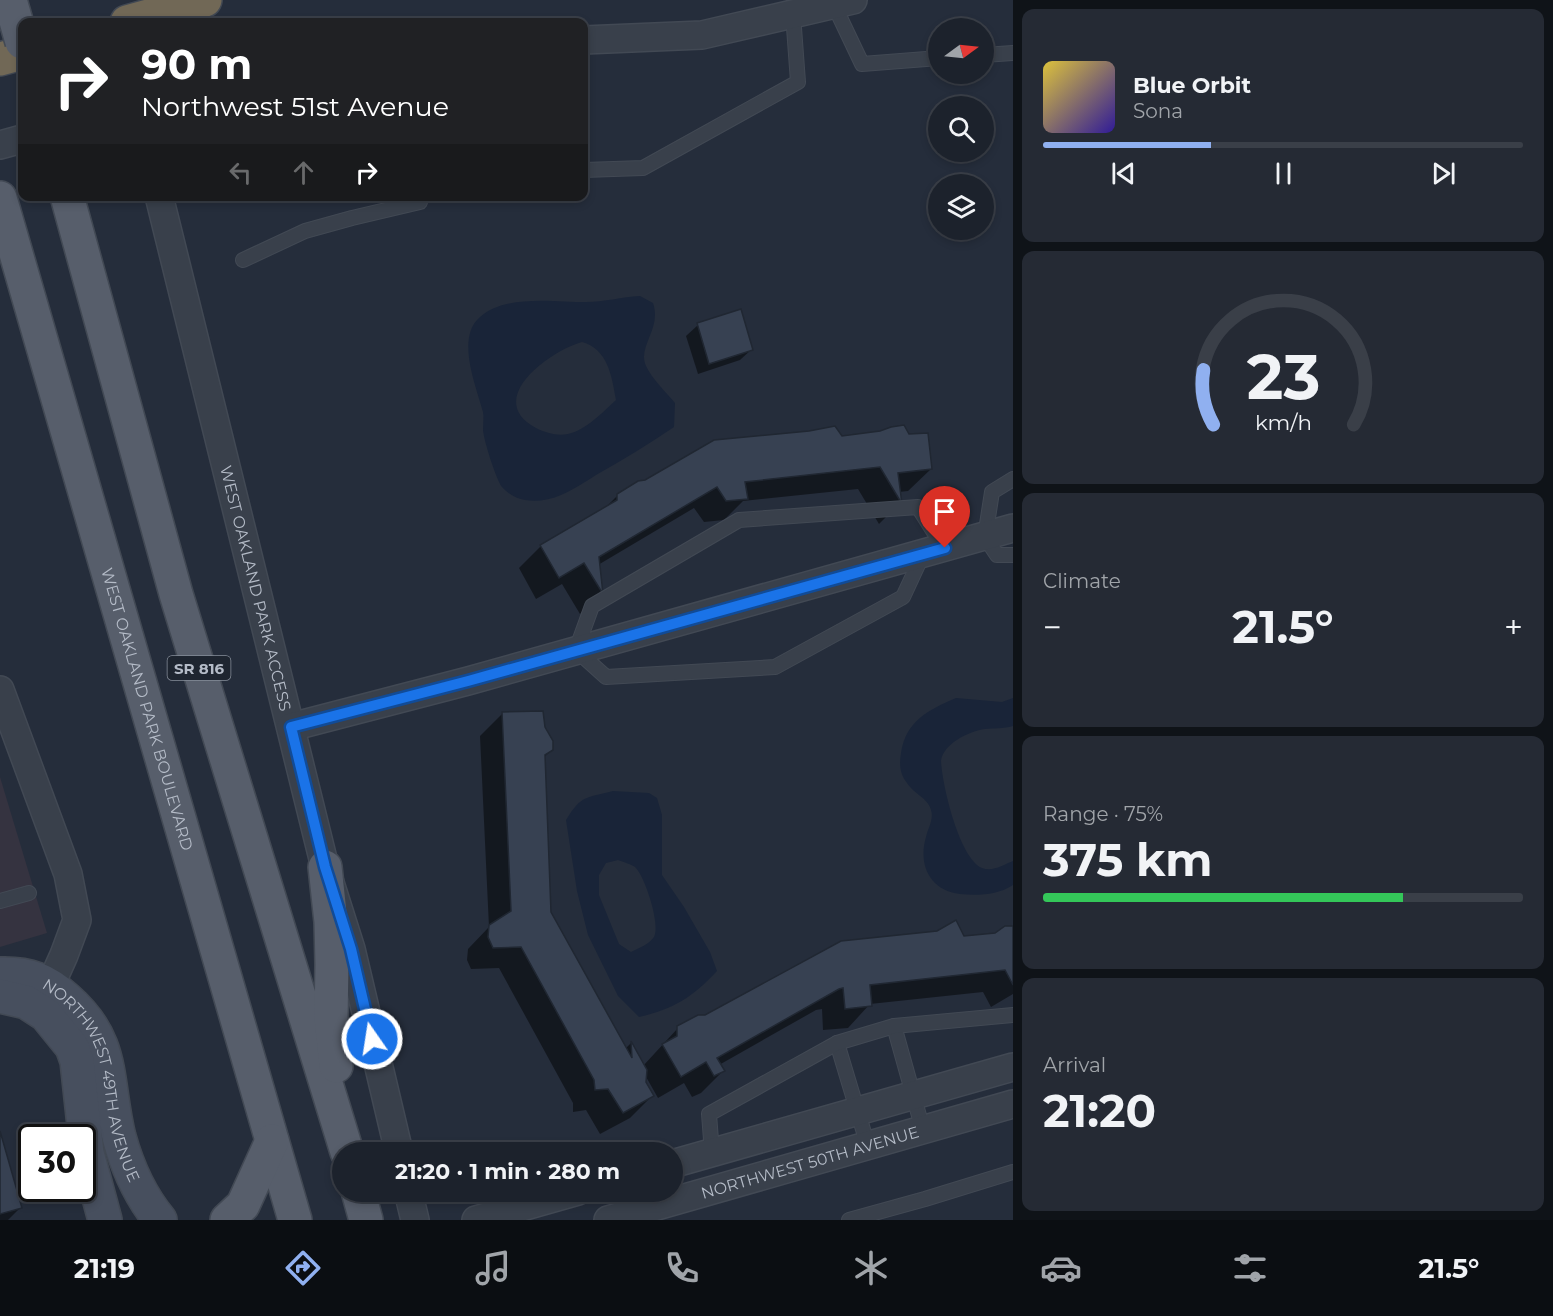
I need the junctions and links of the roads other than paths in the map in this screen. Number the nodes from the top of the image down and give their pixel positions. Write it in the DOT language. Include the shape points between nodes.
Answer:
graph roads {
  1 [pos="12,0"];
  2 [pos="205,0"];
  3 [pos="844,2"];
  4 [pos="0,4"];
  5 [pos="793,14"];
  6 [pos="141,18"];
  7 [pos="18,25"];
  8 [pos="588,40"];
  9 [pos="18,53"];
  10 [pos="1013,53"];
  11 [pos="994,54"];
  12 [pos="0,59"];
  13 [pos="928,59"];
  14 [pos="18,140"];
  15 [pos="0,145"];
  16 [pos="588,170"];
  17 [pos="68,201"];
  18 [pos="160,201"];
  19 [pos="420,202"];
  20 [pos="2,205"];
  21 [pos="243,260"];
  22 [pos="1013,479"];
  23 [pos="1013,528"];
  24 [pos="985,537"];
  25 [pos="934,551"];
  26 [pos="1013,555"];
  27 [pos="576,650"];
  28 [pos="0,690"];
  29 [pos="291,727"];
  30 [pos="325,867"];
  31 [pos="29,893"];
  32 [pos="0,901"];
  33 [pos="0,974"];
  34 [pos="51,984"];
  35 [pos="0,996"];
  36 [pos="1013,1015"];
  37 [pos="894,1026"];
  38 [pos="837,1043"];
  39 [pos="1013,1067"];
  40 [pos="900,1099"];
  41 [pos="1013,1104"];
  42 [pos="857,1111"];
  43 [pos="910,1134"];
  44 [pos="272,1141"];
  45 [pos="343,1142"];
  46 [pos="344,1142"];
  47 [pos="397,1142"];
  48 [pos="868,1146"];
  49 [pos="711,1153"];
  50 [pos="683,1161"];
  51 [pos="1013,1172"];
  52 [pos="361,1202"];
  53 [pos="411,1202"];
  54 [pos="539,1202"];
  55 [pos="105,1220"];
  56 [pos="160,1220"];
  57 [pos="227,1220"];
  58 [pos="295,1220"];
  59 [pos="366,1220"];
  60 [pos="415,1220"];
  61 [pos="476,1220"];
  62 [pos="608,1220"];
  63 [pos="849,1220"];
  1 -- 4 [label="highway"];
  1 -- 7 [label="main road, bridge"];
  2 -- 6 [label="highway"];
  3 -- 5 [label="street"];
  3 -- 13 [label="lane" via="862,63"];
  5 -- 8 [label="street" via="702,34"];
  5 -- 16 [label="lane" via="798,82 644,168"];
  9 -- 12 [label="highway"];
  10 -- 11 [label="lane"];
  14 -- 15 [label="street"];
  17 -- 45 [label="main road, SR 816" via="176,594"];
  18 -- 29 [label="street, WEST OAKLAND PARK ACCESS"];
  19 -- 21 [label="lane" via="305,231"];
  20 -- 44 [label="main road, WEST OAKLAND PARK BOULEVARD"];
  22 -- 24 [label="lane" via="992,492"];
  23 -- 24 [label="street"];
  24 -- 25 [label="street"];
  24 -- 26 [label="lane" via="997,555"];
  25 -- 27 [label="street"];
  25 -- 27 [label="lane" via="903,597 775,667 606,677"];
  25 -- 27 [label="lane" via="918,507 739,520 592,606"];
  27 -- 29 [label="street"];
  28 -- 34 [label="street" via="68,874 77,920"];
  29 -- 30 [label="street, WEST OAKLAND PARK ACCESS"];
  30 -- 46 [label="main road" via="332,954 331,1018"];
  30 -- 47 [label="street, WEST OAKLAND PARK ACCESS" via="351,949"];
  31 -- 32 [label="lane"];
  33 -- 34 [label="street, NORTHWEST 49TH AVENUE" via="27,976"];
  34 -- 56 [label="street, NORTHWEST 49TH AVENUE" via="81,1011 96,1032 106,1061 126,1160"];
  35 -- 55 [label="street, NORTHWEST 49TH AVENUE" via="26,1002 46,1015 72,1047 87,1153"];
  36 -- 37 [label="lane"];
  37 -- 38 [label="lane"];
  37 -- 40 [label="lane"];
  38 -- 42 [label="lane"];
  38 -- 49 [label="lane" via="710,1114"];
  39 -- 40 [label="street"];
  40 -- 42 [label="street"];
  40 -- 43 [label="street"];
  41 -- 43 [label="street, NORTHWEST 50TH AVENUE"];
  42 -- 48 [label="lane"];
  42 -- 49 [label="street"];
  43 -- 48 [label="street, NORTHWEST 50TH AVENUE"];
  44 -- 57 [label="main road" via="243,1205"];
  44 -- 58 [label="main road, WEST OAKLAND PARK BOULEVARD"];
  48 -- 62 [label="street, NORTHWEST 50TH AVENUE"];
  49 -- 50 [label="street"];
  51 -- 63 [label="lane"];
  52 -- 59 [label="main road"];
  53 -- 60 [label="street"];
  54 -- 61 [label="street"];
}
